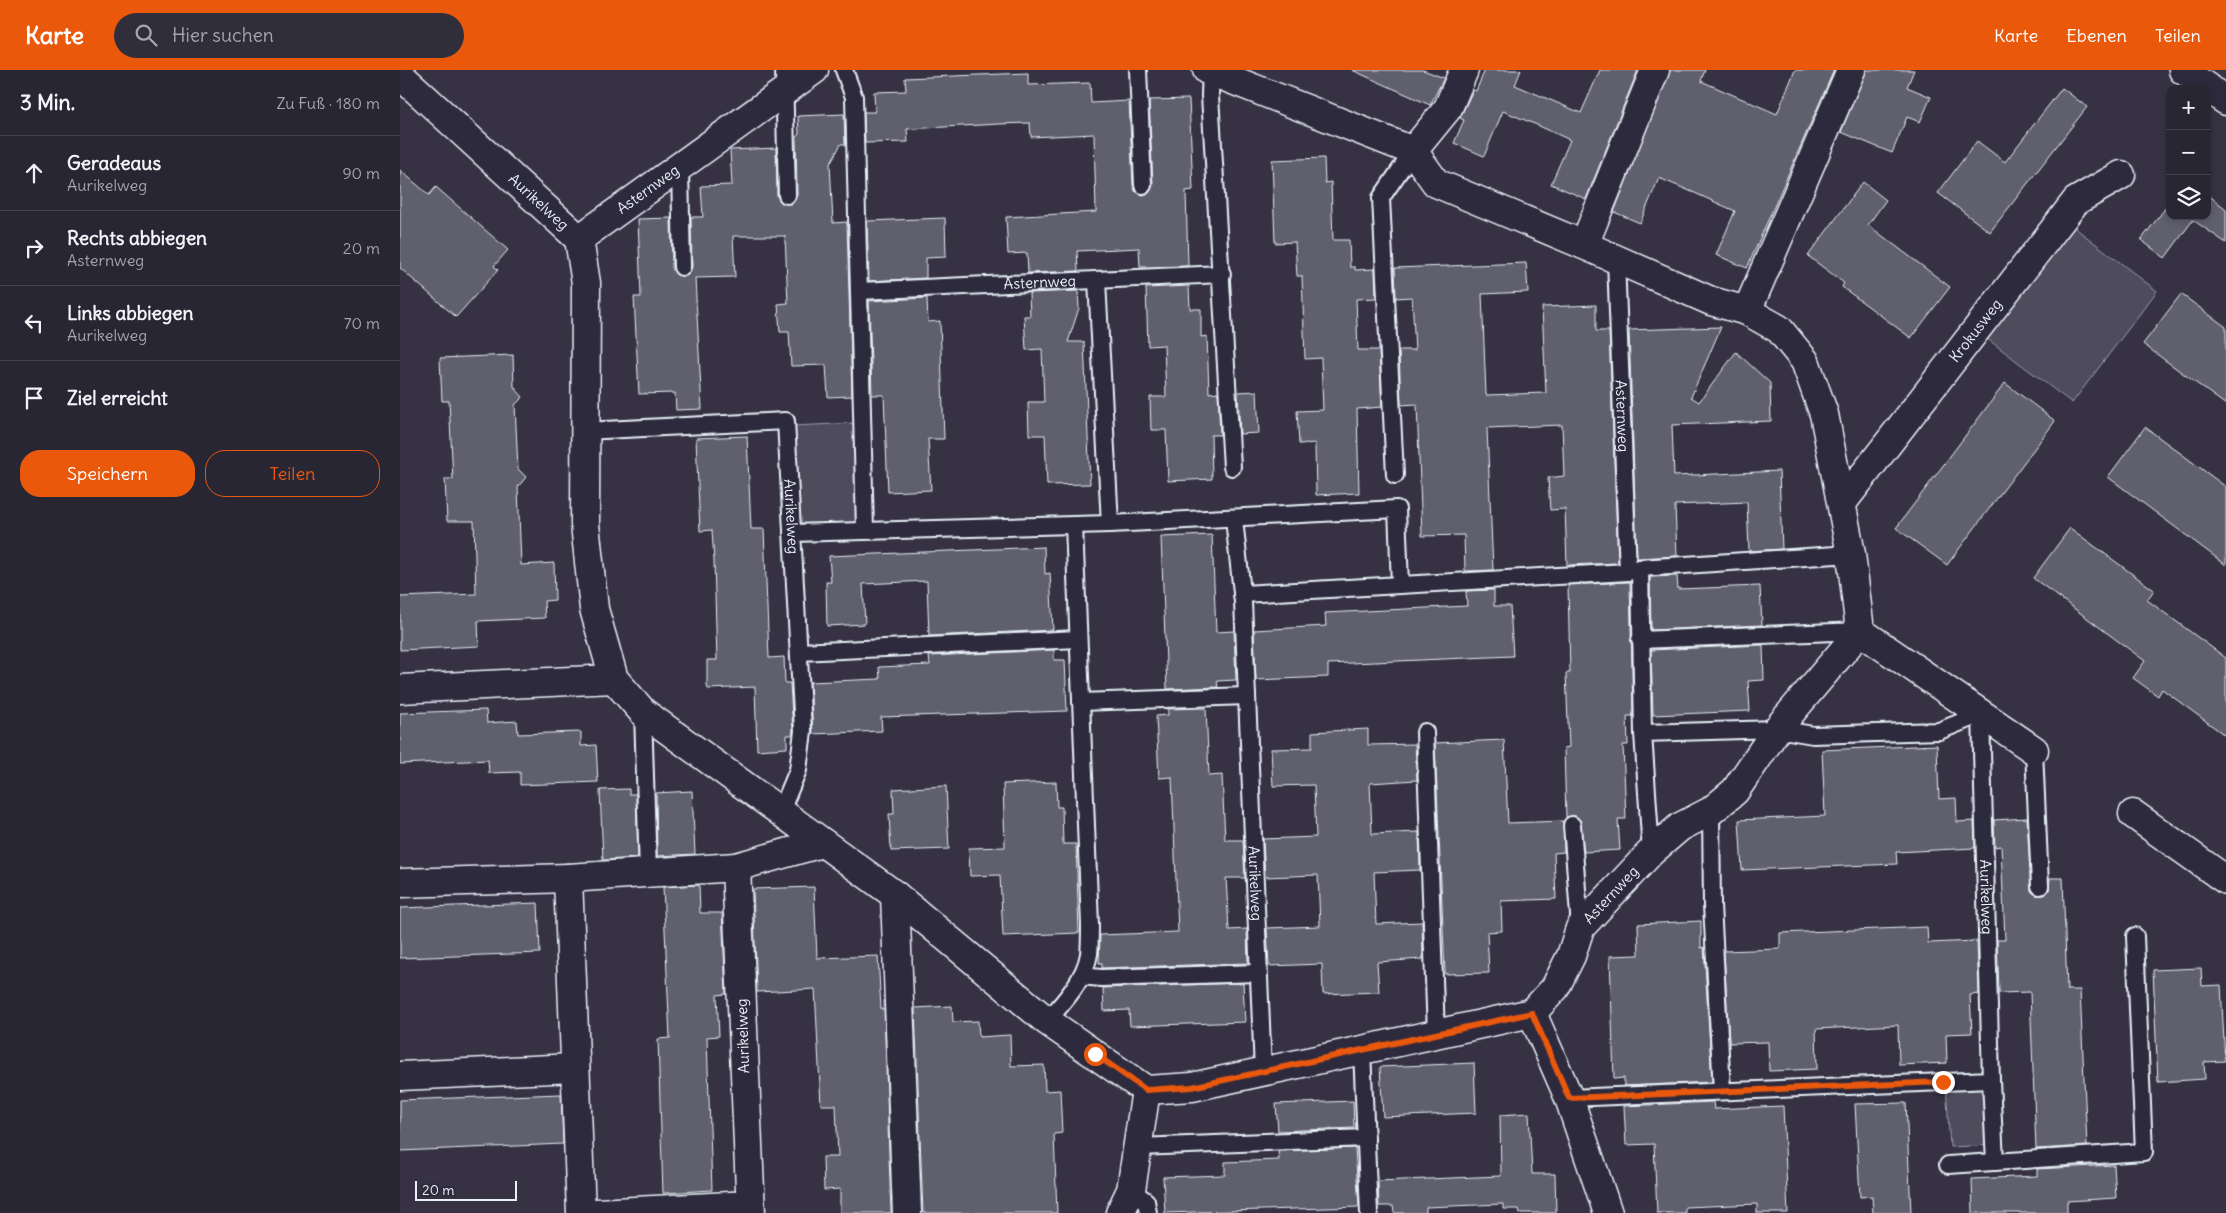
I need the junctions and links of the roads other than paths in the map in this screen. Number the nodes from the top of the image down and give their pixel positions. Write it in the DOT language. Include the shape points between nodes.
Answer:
graph roads {
  1 [pos="814,70"];
  2 [pos="844,70"];
  3 [pos="1138,70"];
  4 [pos="1210,70"];
  5 [pos="1464,70"];
  6 [pos="1655,70"];
  7 [pos="1851,70"];
  8 [pos="2183,70"];
  9 [pos="400,76"];
  10 [pos="784,81"];
  11 [pos="2226,101"];
  12 [pos="1413,151"];
  13 [pos="680,168"];
  14 [pos="2121,175"];
  15 [pos="1143,185"];
  16 [pos="787,195"];
  17 [pos="579,239"];
  18 [pos="1584,245"];
  19 [pos="1616,260"];
  20 [pos="682,267"];
  21 [pos="1222,274"];
  22 [pos="1097,281"];
  23 [pos="859,291"];
  24 [pos="1747,310"];
  25 [pos="584,431"];
  26 [pos="1232,467"];
  27 [pos="1395,475"];
  28 [pos="1842,503"];
  29 [pos="1234,519"];
  30 [pos="1110,524"];
  31 [pos="1074,525"];
  32 [pos="865,530"];
  33 [pos="792,533"];
  34 [pos="1851,554"];
  35 [pos="1634,570"];
  36 [pos="1400,585"];
  37 [pos="1242,594"];
  38 [pos="1860,631"];
  39 [pos="1078,639"];
  40 [pos="1640,640"];
  41 [pos="799,652"];
  42 [pos="614,679"];
  43 [pos="400,689"];
  44 [pos="1247,696"];
  45 [pos="1081,702"];
  46 [pos="643,712"];
  47 [pos="1981,714"];
  48 [pos="1777,729"];
  49 [pos="1425,732"];
  50 [pos="1643,733"];
  51 [pos="2034,750"];
  52 [pos="781,811"];
  53 [pos="1711,811"];
  54 [pos="2133,814"];
  55 [pos="1572,825"];
  56 [pos="822,843"];
  57 [pos="1651,852"];
  58 [pos="736,867"];
  59 [pos="648,873"];
  60 [pos="568,878"];
  61 [pos="2226,880"];
  62 [pos="400,883"];
  63 [pos="2040,886"];
  64 [pos="895,895"];
  65 [pos="1580,928"];
  66 [pos="2135,936"];
  67 [pos="1258,973"];
  68 [pos="1081,976"];
  69 [pos="1532,1013"];
  70 [pos="1047,1021"];
  71 [pos="1436,1034"];
  72 [pos="1362,1050"];
  73 [pos="575,1068"];
  74 [pos="1263,1071"];
  75 [pos="400,1076"];
  76 [pos="1991,1080"];
  77 [pos="1146,1090"];
  78 [pos="1722,1091"];
  79 [pos="1569,1098"];
  80 [pos="1366,1138"];
  81 [pos="1138,1146"];
  82 [pos="1995,1162"];
  83 [pos="1948,1165"];
  84 [pos="1126,1201"];
  85 [pos="751,1209"];
  86 [pos="581,1213"];
  87 [pos="596,1213"];
  88 [pos="906,1213"];
  89 [pos="1148,1213"];
  90 [pos="1370,1213"];
  91 [pos="1608,1213"];
  1 -- 10 [label="street, Asternweg"];
  2 -- 23 [label="lane" via="854,97"];
  3 -- 15 [label="lane"];
  4 -- 12 [label="street"];
  4 -- 21 [label="lane"];
  5 -- 12 [label="street" via="1448,108"];
  6 -- 18 [label="street"];
  7 -- 24 [label="street"];
  8 -- 11 [label="street"];
  9 -- 17 [label="street, Aurikelweg"];
  10 -- 13 [label="street, Asternweg"];
  10 -- 16 [label="lane"];
  12 -- 18 [label="street" via="1436,184"];
  12 -- 27 [label="lane" via="1381,198"];
  13 -- 17 [label="street, Asternweg"];
  13 -- 20 [label="lane"];
  14 -- 28 [label="street, Krokusweg" via="2076,201"];
  17 -- 25 [label="street, Aurikelweg" via="586,283"];
  18 -- 19 [label="street"];
  19 -- 24 [label="street" via="1711,301"];
  19 -- 35 [label="lane, Asternweg"];
  21 -- 22 [label="lane, Asternweg"];
  21 -- 26 [label="lane"];
  22 -- 23 [label="lane, Asternweg"];
  22 -- 30 [label="lane"];
  23 -- 32 [label="lane"];
  24 -- 28 [label="street" via="1779,329 1805,361 1824,414"];
  25 -- 33 [label="lane, Aurikelweg" via="786,421"];
  25 -- 42 [label="street, Aurikelweg" via="585,524 594,609"];
  28 -- 34 [label="street"];
  29 -- 30 [label="lane"];
  29 -- 36 [label="lane" via="1397,509"];
  29 -- 37 [label="lane, Aurikelweg"];
  30 -- 31 [label="lane"];
  31 -- 32 [label="lane"];
  31 -- 39 [label="lane"];
  32 -- 33 [label="lane"];
  33 -- 41 [label="lane, Aurikelweg"];
  34 -- 35 [label="lane"];
  34 -- 38 [label="street"];
  35 -- 36 [label="lane"];
  35 -- 40 [label="lane, Asternweg"];
  36 -- 37 [label="lane"];
  37 -- 44 [label="lane, Aurikelweg"];
  38 -- 40 [label="lane"];
  38 -- 47 [label="street"];
  38 -- 48 [label="street, Asternweg"];
  39 -- 41 [label="lane"];
  39 -- 45 [label="lane"];
  40 -- 50 [label="lane, Asternweg"];
  41 -- 52 [label="lane, Aurikelweg" via="803,730 798,770"];
  42 -- 43 [label="street"];
  42 -- 46 [label="street, Aurikelweg"];
  44 -- 45 [label="lane"];
  44 -- 67 [label="lane, Aurikelweg"];
  45 -- 68 [label="lane" via="1090,925 1089,955"];
  46 -- 52 [label="street, Aurikelweg"];
  46 -- 59 [label="lane"];
  47 -- 48 [label="lane" via="1939,731 1813,734"];
  47 -- 51 [label="street"];
  47 -- 76 [label="lane, Aurikelweg"];
  48 -- 50 [label="lane"];
  48 -- 53 [label="street, Asternweg" via="1735,791"];
  49 -- 71 [label="lane"];
  50 -- 57 [label="lane, Asternweg"];
  51 -- 63 [label="lane"];
  52 -- 56 [label="street, Aurikelweg"];
  53 -- 57 [label="street, Asternweg" via="1680,827"];
  53 -- 78 [label="lane" via="1712,905"];
  54 -- 61 [label="street"];
  55 -- 65 [label="lane"];
  56 -- 58 [label="street"];
  56 -- 64 [label="street, Aurikelweg"];
  57 -- 65 [label="street, Asternweg"];
  58 -- 59 [label="street"];
  58 -- 85 [label="street, Aurikelweg"];
  59 -- 60 [label="street"];
  60 -- 62 [label="street"];
  60 -- 73 [label="street"];
  64 -- 70 [label="street, Aurikelweg"];
  64 -- 88 [label="street"];
  65 -- 69 [label="street, Asternweg" via="1555,988"];
  66 -- 82 [label="lane" via="2144,1152"];
  67 -- 68 [label="lane"];
  67 -- 74 [label="lane, Aurikelweg"];
  68 -- 70 [label="lane"];
  69 -- 71 [label="street"];
  69 -- 79 [label="street"];
  70 -- 77 [label="street, Aurikelweg"];
  71 -- 72 [label="street"];
  72 -- 74 [label="street"];
  72 -- 80 [label="lane"];
  73 -- 75 [label="street"];
  73 -- 86 [label="street"];
  74 -- 77 [label="street" via="1192,1087"];
  76 -- 78 [label="lane"];
  76 -- 82 [label="lane, Aurikelweg"];
  77 -- 81 [label="street"];
  78 -- 79 [label="lane"];
  79 -- 91 [label="street"];
  80 -- 81 [label="lane"];
  80 -- 90 [label="lane"];
  81 -- 84 [label="street"];
  82 -- 83 [label="lane"];
  84 -- 89 [label="lane" via="1146,1201"];
  85 -- 87 [label="street, Aurikelweg"];
}
